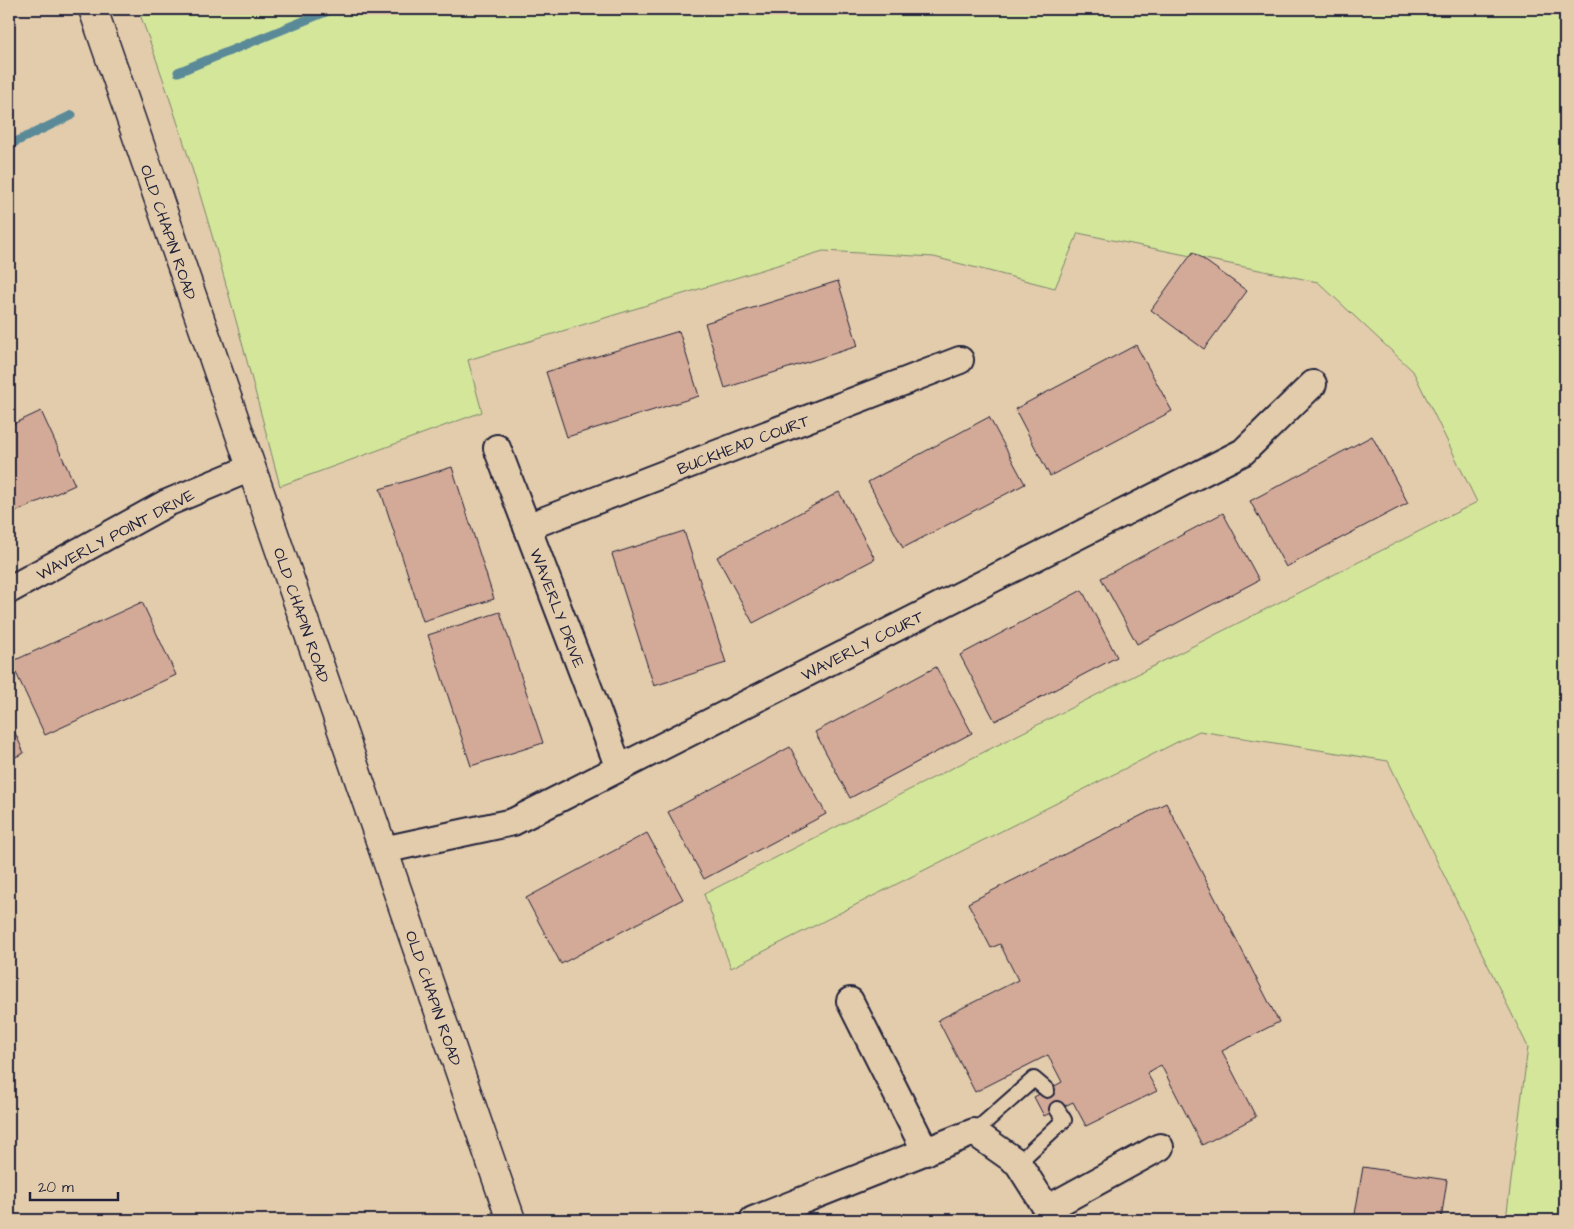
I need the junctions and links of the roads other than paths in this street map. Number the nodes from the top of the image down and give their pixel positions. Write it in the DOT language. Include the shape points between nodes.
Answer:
graph roads {
  1 [pos="93,9"];
  2 [pos="960,360"];
  3 [pos="1313,384"];
  4 [pos="497,448"];
  5 [pos="251,468"];
  6 [pos="527,527"];
  7 [pos="9,590"];
  8 [pos="619,768"];
  9 [pos="383,850"];
  10 [pos="850,1001"];
  11 [pos="1047,1090"];
  12 [pos="1058,1109"];
  13 [pos="974,1132"];
  14 [pos="1160,1147"];
  15 [pos="926,1152"];
  16 [pos="1018,1163"];
  17 [pos="511,1220"];
  18 [pos="753,1220"];
  1 -- 5 [label="street, OLD CHAPIN ROAD"];
  2 -- 6 [label="street, BUCKHEAD COURT"];
  3 -- 8 [label="street, WAVERLY COURT" via="1243,452"];
  4 -- 6 [label="street, WAVERLY DRIVE"];
  5 -- 7 [label="street, WAVERLY POINT DRIVE" via="167,503"];
  5 -- 9 [label="street, OLD CHAPIN ROAD"];
  6 -- 8 [label="street, WAVERLY DRIVE"];
  8 -- 9 [label="street, WAVERLY COURT" via="513,822"];
  9 -- 17 [label="street, OLD CHAPIN ROAD"];
  10 -- 15 [label="street"];
  11 -- 13 [label="lane" via="1034,1079"];
  12 -- 16 [label="lane" via="1064,1120"];
  13 -- 15 [label="street"];
  13 -- 16 [label="street"];
  14 -- 16 [label="street" via="1047,1209"];
  15 -- 18 [label="street"];
}
